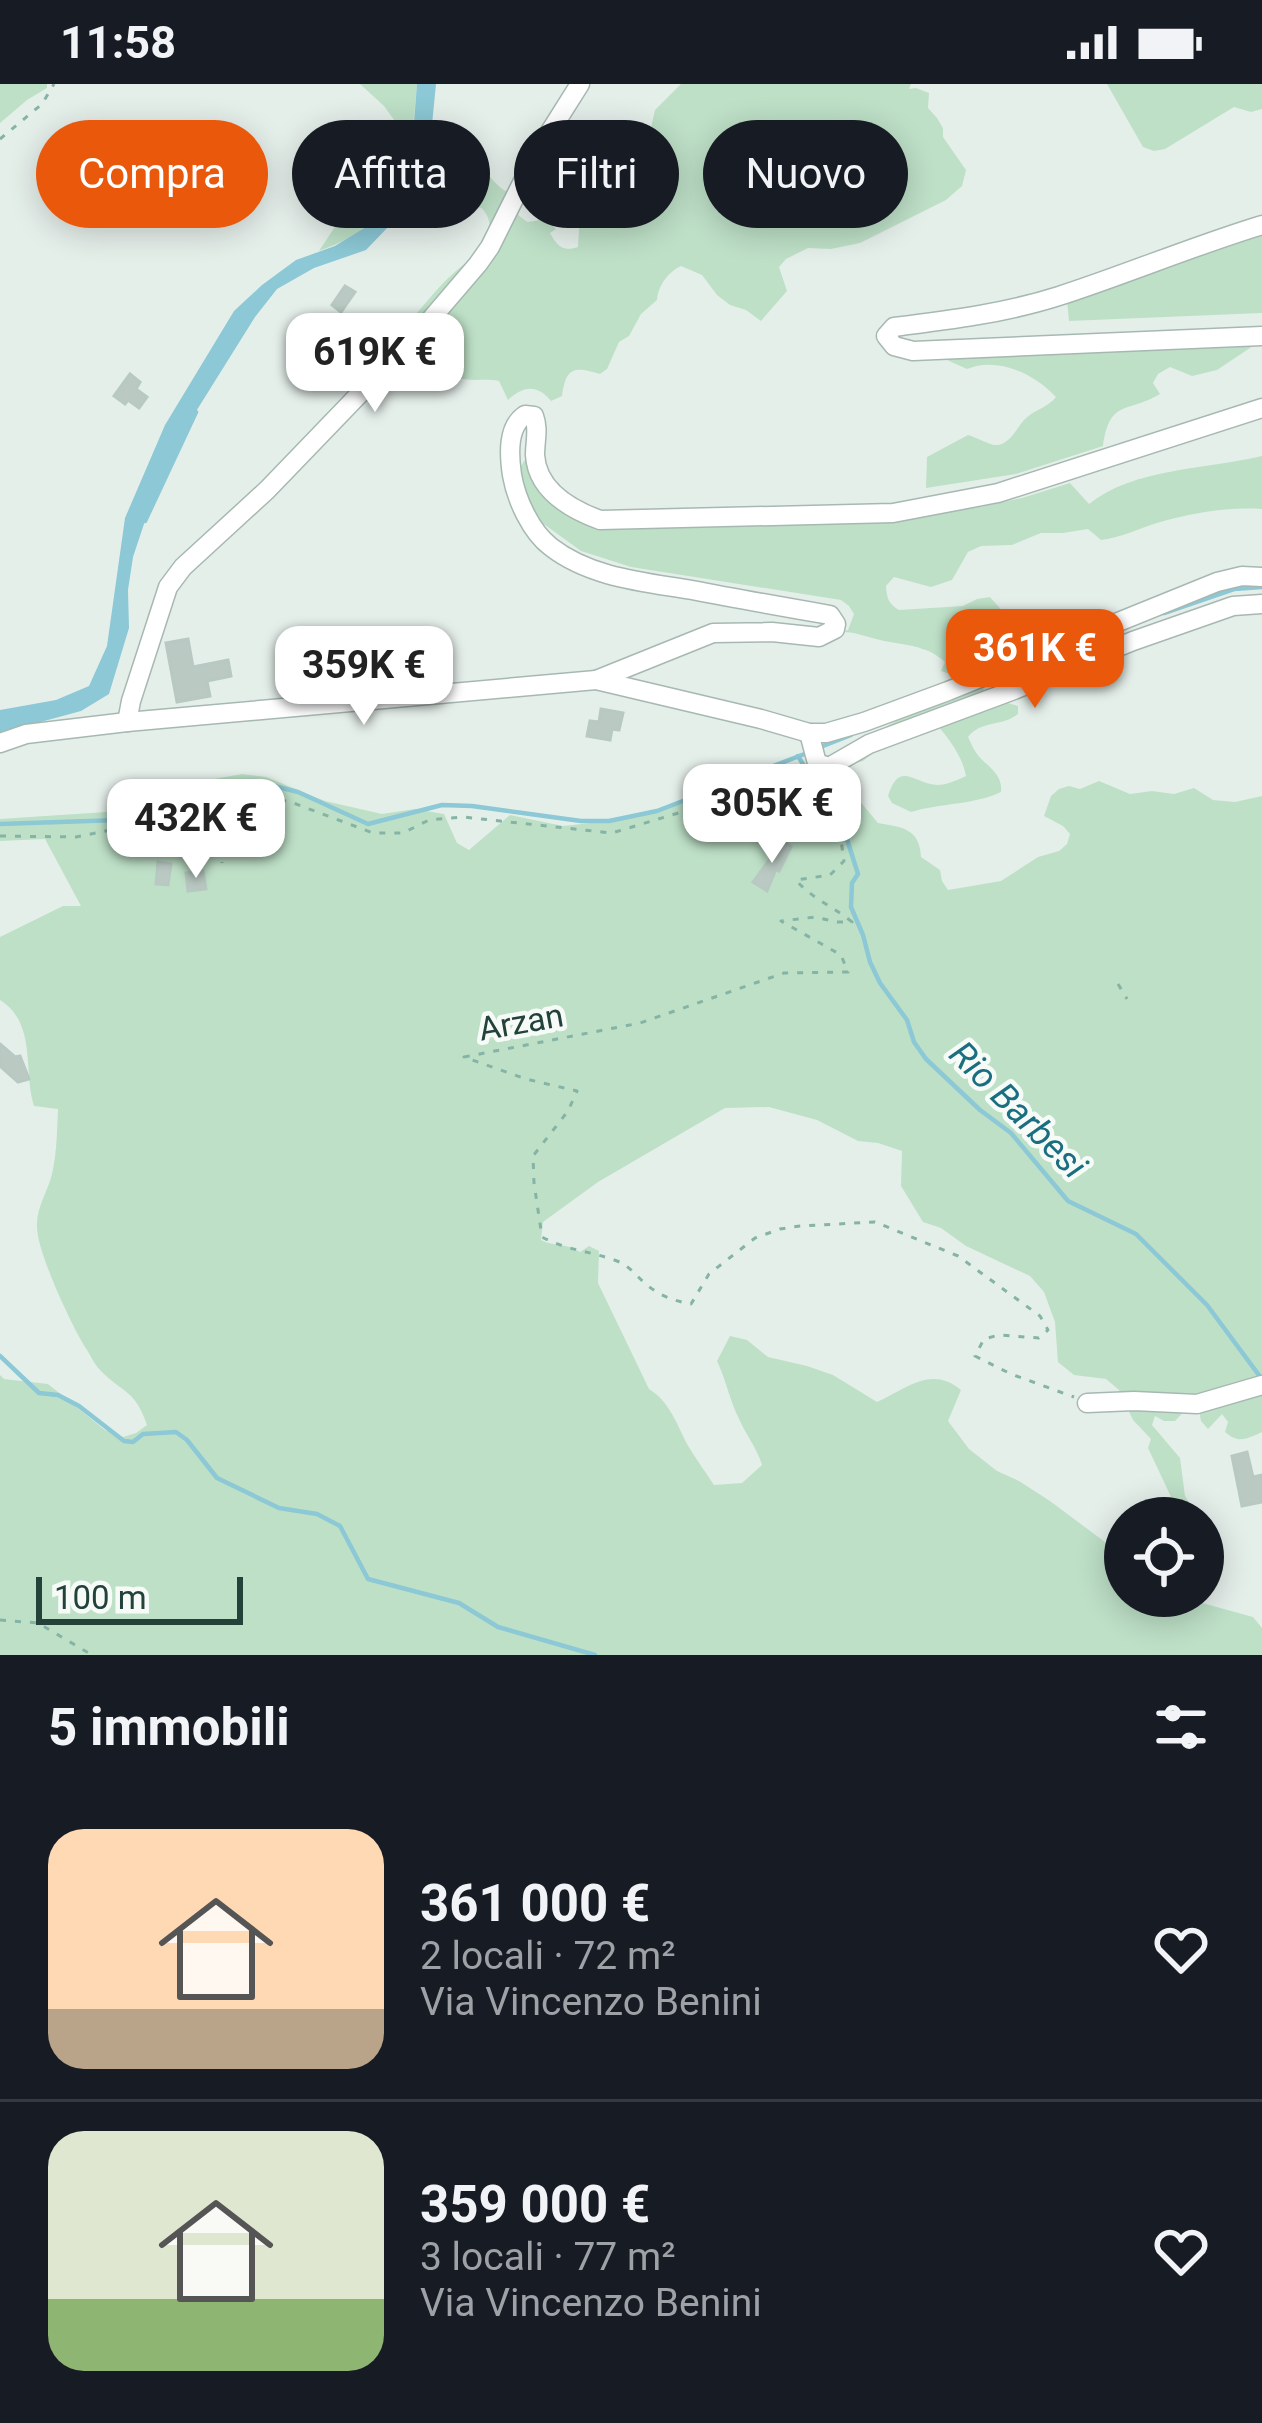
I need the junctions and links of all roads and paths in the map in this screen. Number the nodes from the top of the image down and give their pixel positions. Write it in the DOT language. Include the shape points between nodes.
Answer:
graph roads {
  1 [pos="54,84"];
  2 [pos="580,84"];
  3 [pos="0,139"];
  4 [pos="1262,225"];
  5 [pos="1262,336"];
  6 [pos="1262,408"];
  7 [pos="1262,577"];
  8 [pos="1262,604"];
  9 [pos="596,680"];
  10 [pos="127,722"];
  11 [pos="810,737"];
  12 [pos="0,742"];
  13 [pos="822,765"];
  14 [pos="220,800"];
  15 [pos="0,836"];
  16 [pos="222,862"];
  17 [pos="1118,985"];
  18 [pos="1126,999"];
  19 [pos="1262,1385"];
  20 [pos="1090,1403"];
  21 [pos="2,1621"];
  22 [pos="92,1655"];
  1 -- 3 [label="path"];
  2 -- 10 [label="street" via="478,264 267,490 183,567 169,587"];
  4 -- 5 [label="street" via="1057,297 894,327 886,337 913,351"];
  6 -- 9 [label="street" via="998,493 893,513 600,520 570,509 543,481 535,459 538,422 524,415 512,441 514,485 550,546 604,574 830,615 836,624 819,637 713,633"];
  7 -- 11 [label="street" via="1217,582"];
  8 -- 13 [label="street" via="1233,606 1133,641"];
  9 -- 10 [label="street"];
  9 -- 11 [label="street"];
  10 -- 12 [label="street"];
  11 -- 13 [label="street"];
  13 -- 14 [label="path" via="612,833 463,817 374,833 288,802"];
  13 -- 20 [label="path, Arzan" via="844,861 830,875 796,880 852,922 781,921 841,955 848,972 784,973 640,1023 464,1057 577,1091 533,1156 542,1237 613,1259 650,1289 692,1304 709,1274 755,1238 780,1228 875,1222 958,1256 1048,1330 984,1339 975,1355"];
  14 -- 15 [label="path" via="76,838"];
  14 -- 16 [label="path"];
  17 -- 18 [label="path"];
  19 -- 20 [label="street" via="1196,1404"];
  21 -- 22 [label="path" via="38,1623"];
}
